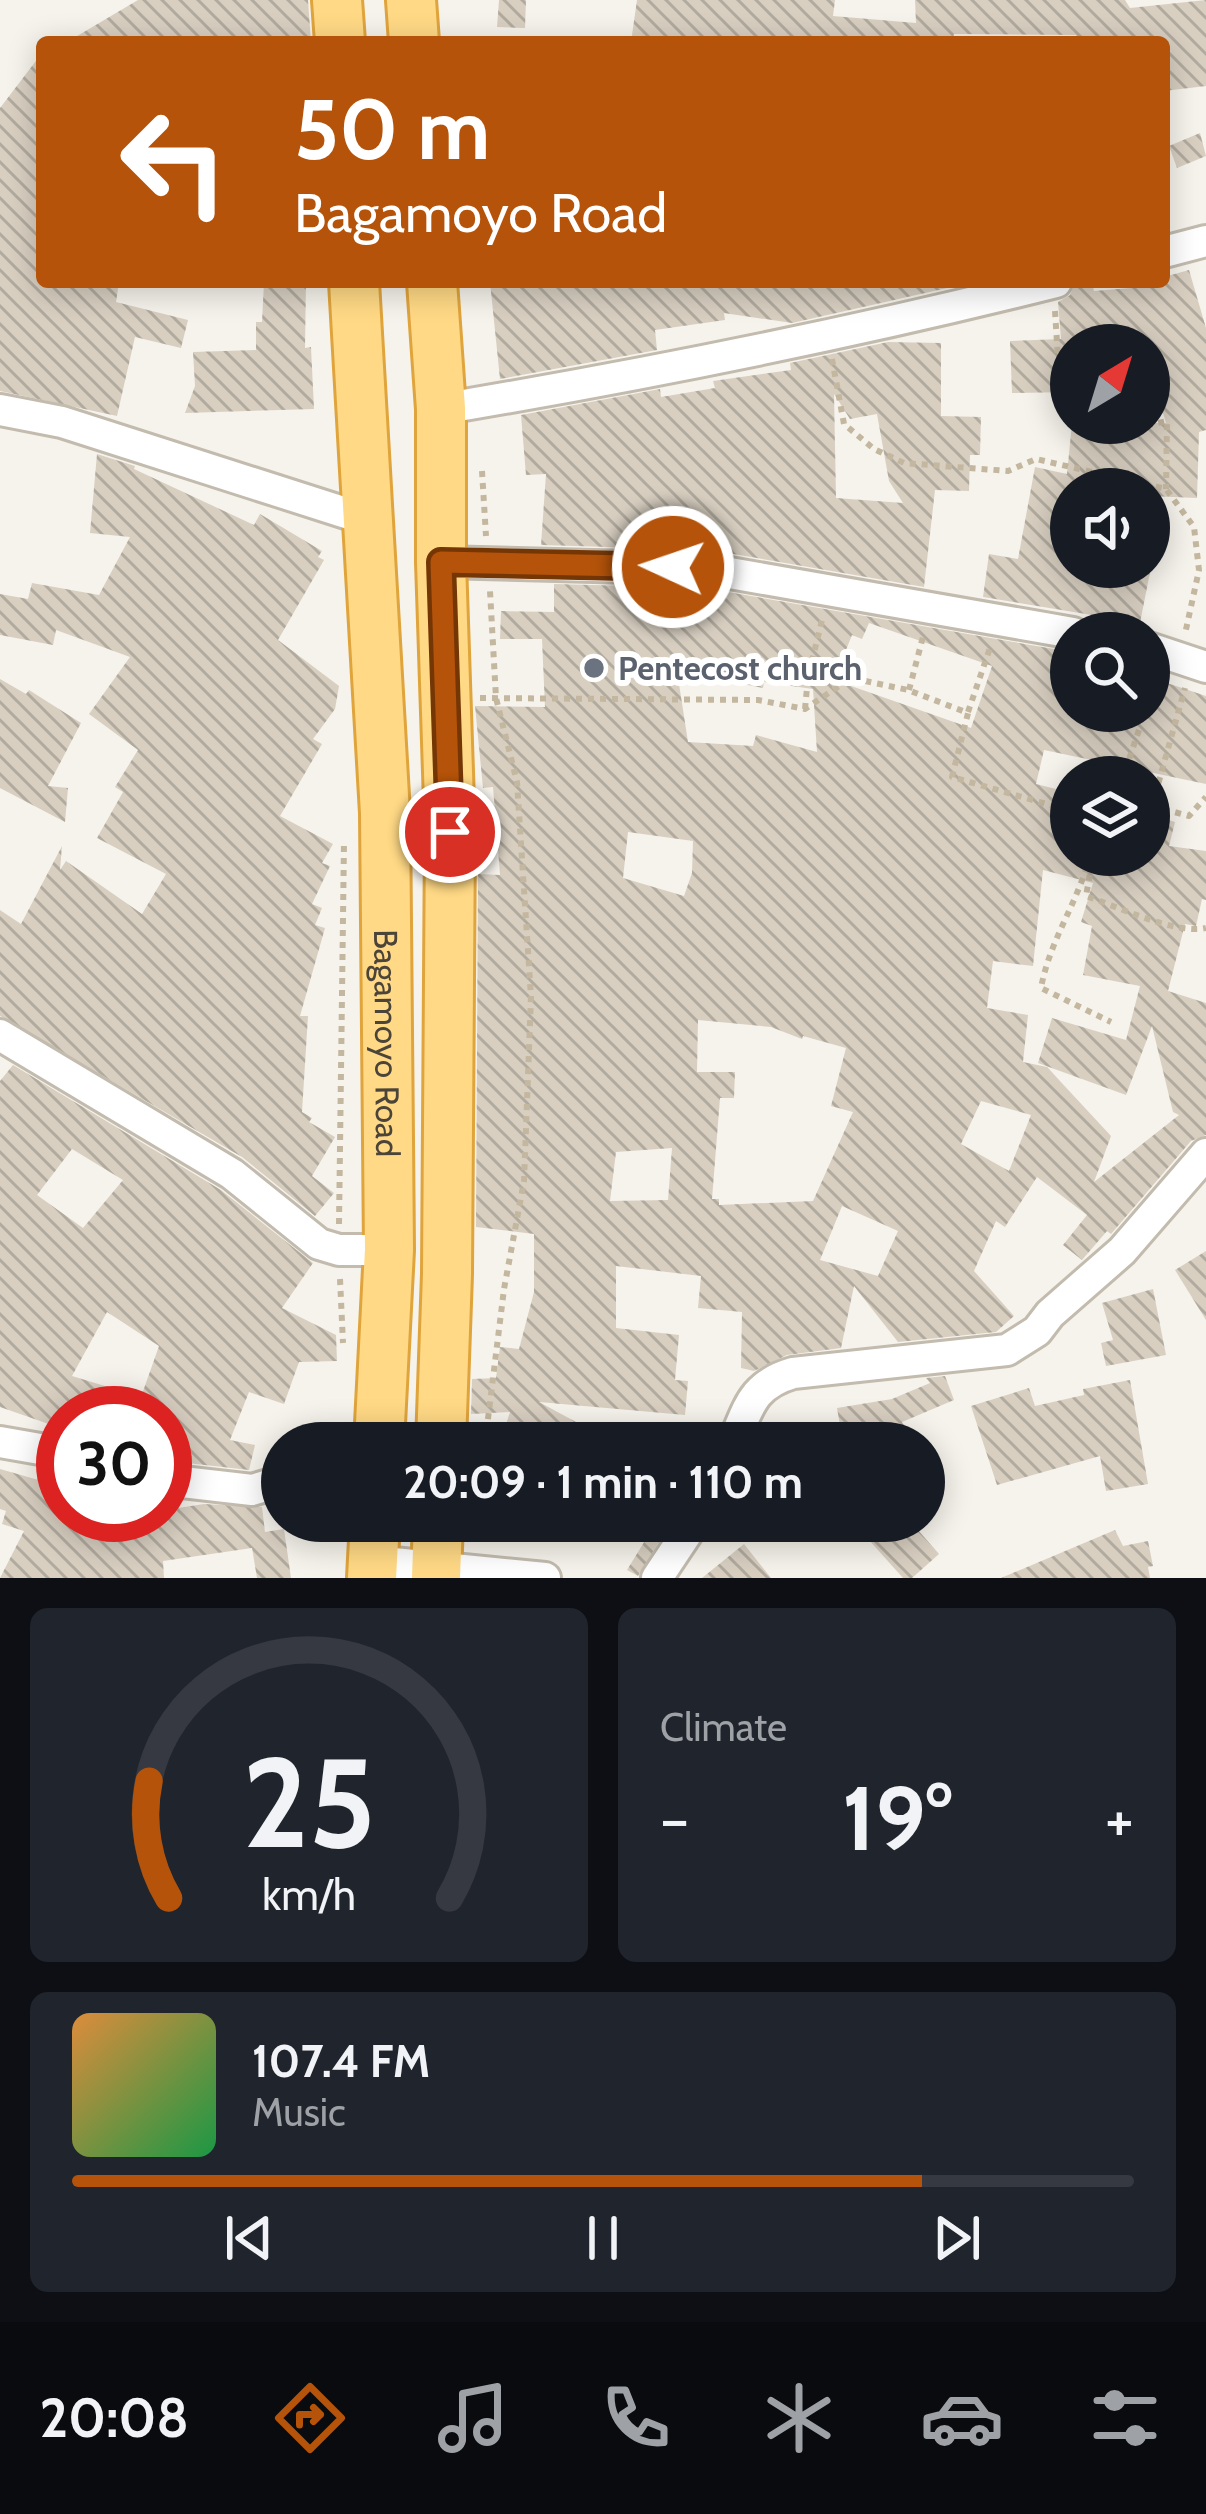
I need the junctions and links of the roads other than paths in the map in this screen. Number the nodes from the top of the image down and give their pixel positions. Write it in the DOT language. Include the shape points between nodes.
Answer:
graph roads {
  1 [pos="337,0"];
  2 [pos="411,0"];
  3 [pos="340,36"];
  4 [pos="414,36"];
  5 [pos="1206,241"];
  6 [pos="1170,250"];
  7 [pos="354,288"];
  8 [pos="432,288"];
  9 [pos="1029,288"];
  10 [pos="441,409"];
  11 [pos="0,410"];
  12 [pos="368,520"];
  13 [pos="465,562"];
  14 [pos="1050,628"];
  15 [pos="0,1035"];
  16 [pos="1206,1154"];
  17 [pos="389,1250"];
  18 [pos="380,1422"];
  19 [pos="442,1422"];
  20 [pos="742,1422"];
  21 [pos="0,1442"];
  22 [pos="36,1449"];
  23 [pos="192,1483"];
  24 [pos="261,1487"];
  25 [pos="680,1542"];
  26 [pos="373,1554"];
  27 [pos="436,1555"];
  28 [pos="545,1578"];
  29 [pos="656,1578"];
  1 -- 3 [label="highway"];
  2 -- 4 [label="highway"];
  5 -- 6 [label="street"];
  7 -- 12 [label="highway, Bagamoyo Road"];
  8 -- 10 [label="highway, Bagamoyo Road"];
  9 -- 10 [label="street" via="827,337"];
  10 -- 13 [label="highway, Bagamoyo Road"];
  11 -- 12 [label="street" via="62,422"];
  12 -- 17 [label="highway, Bagamoyo Road" via="385,813"];
  13 -- 14 [label="street" via="707,569"];
  13 -- 19 [label="highway, Bagamoyo Road" via="446,698"];
  15 -- 17 [label="street" via="232,1174 319,1244"];
  16 -- 20 [label="street" via="1122,1251 1007,1350 793,1373 769,1380"];
  17 -- 18 [label="highway, Bagamoyo Road"];
  21 -- 22 [label="street"];
  23 -- 24 [label="street"];
  25 -- 29 [label="street"];
  26 -- 27 [label="street"];
  27 -- 28 [label="street"];
}
